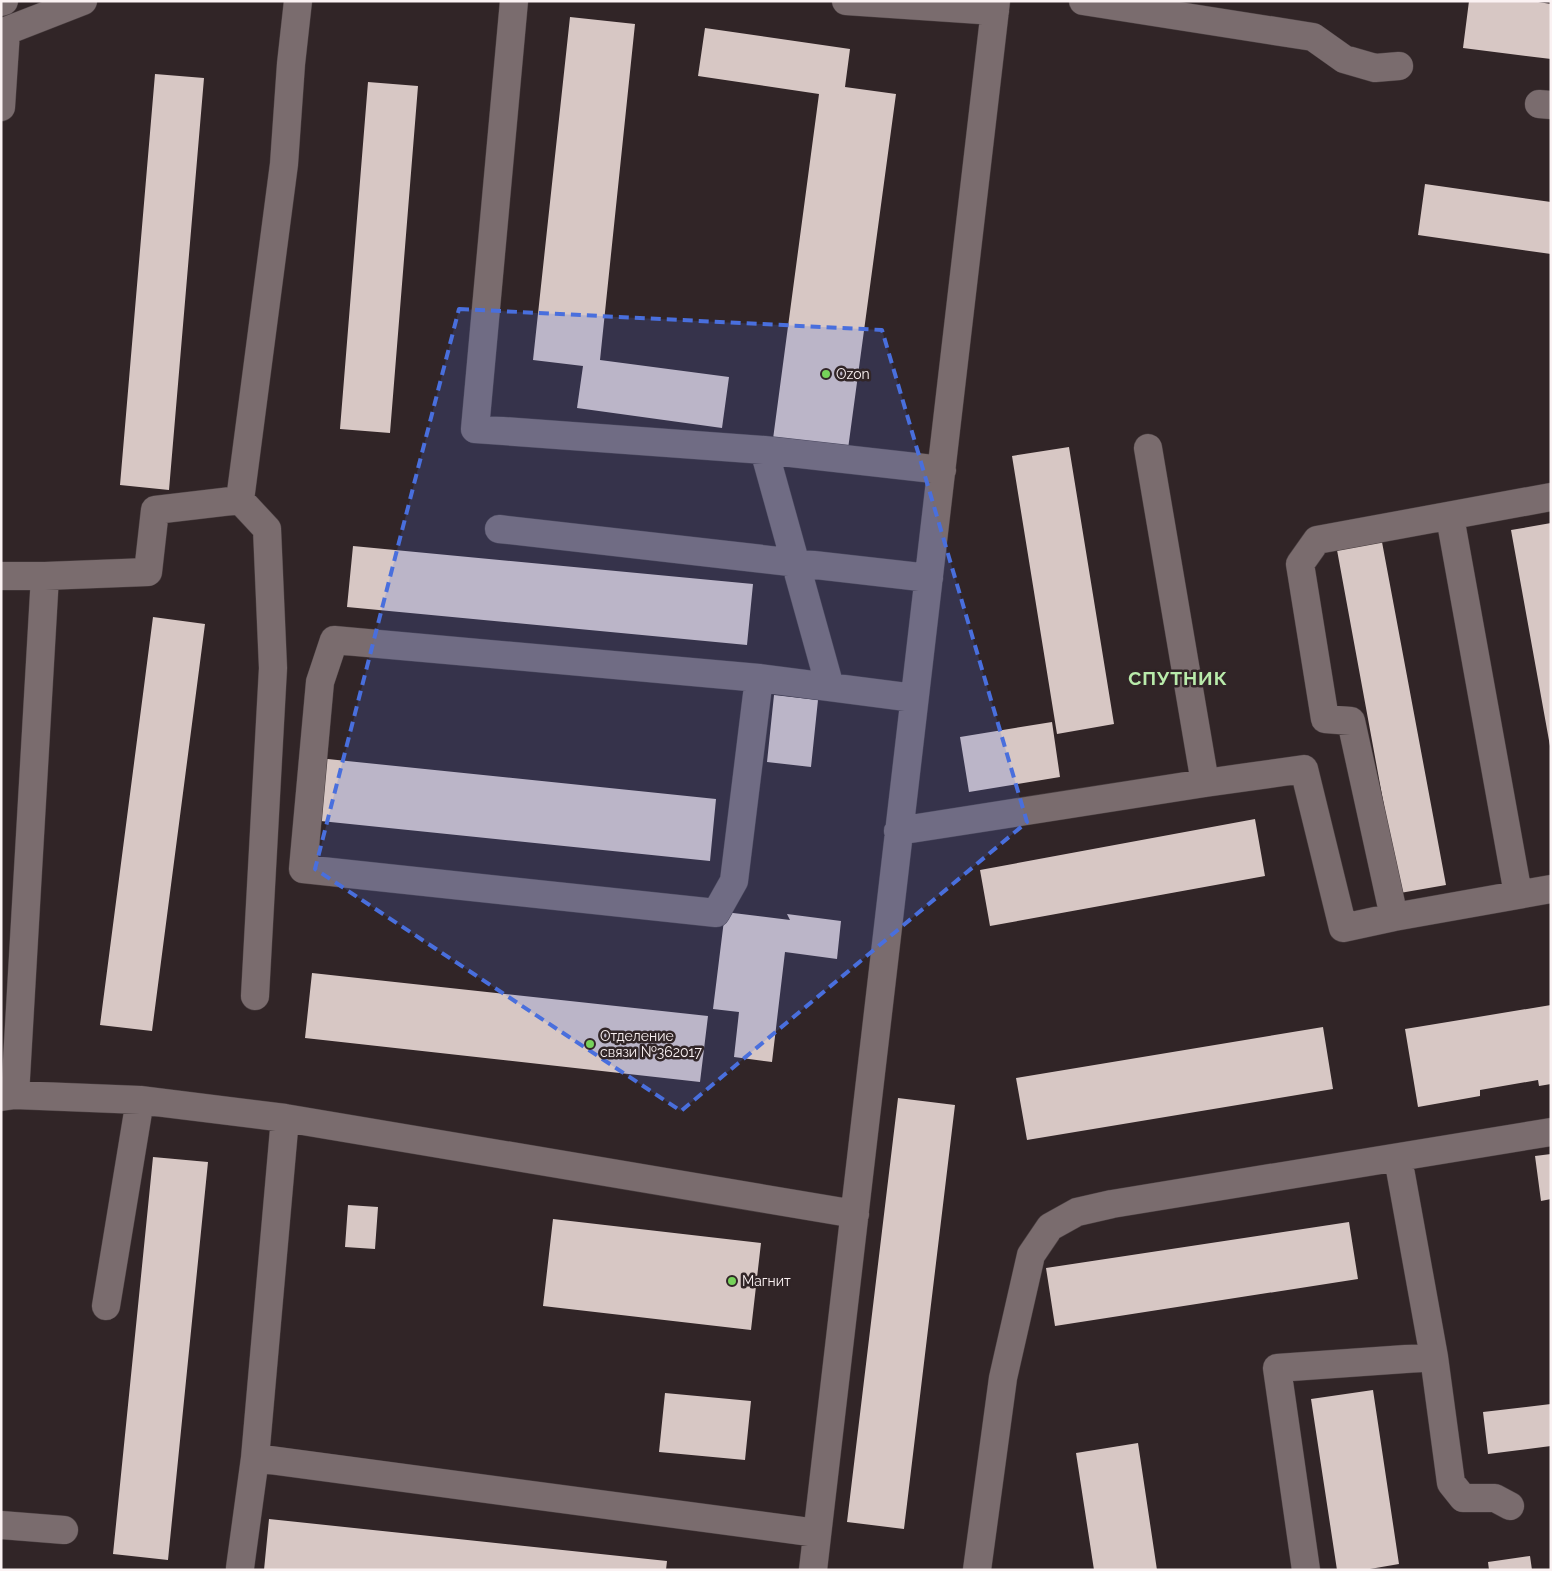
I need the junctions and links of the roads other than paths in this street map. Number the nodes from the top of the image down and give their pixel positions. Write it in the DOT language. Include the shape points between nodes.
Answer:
graph roads {
  1 [pos="83,1"];
  2 [pos="298,1"];
  3 [pos="514,1"];
  4 [pos="846,1"];
  5 [pos="1083,1"];
  6 [pos="995,6"];
  7 [pos="4,32"];
  8 [pos="1399,66"];
  9 [pos="1,107"];
  10 [pos="1148,448"];
  11 [pos="764,450"];
  12 [pos="942,470"];
  13 [pos="1551,497"];
  14 [pos="240,500"];
  15 [pos="1450,517"];
  16 [pos="499,529"];
  17 [pos="795,562"];
  18 [pos="1,576"];
  19 [pos="45,576"];
  20 [pos="929,578"];
  21 [pos="759,678"];
  22 [pos="830,687"];
  23 [pos="914,698"];
  24 [pos="1205,782"];
  25 [pos="898,830"];
  26 [pos="1551,889"];
  27 [pos="1518,894"];
  28 [pos="1394,916"];
  29 [pos="255,996"];
  30 [pos="8,1096"];
  31 [pos="140,1100"];
  32 [pos="285,1118"];
  33 [pos="1551,1132"];
  34 [pos="1398,1158"];
  35 [pos="855,1214"];
  36 [pos="106,1306"];
  37 [pos="1434,1357"];
  38 [pos="255,1458"];
  39 [pos="1510,1506"];
  40 [pos="1,1525"];
  41 [pos="64,1530"];
  42 [pos="818,1533"];
  43 [pos="240,1568"];
  44 [pos="813,1570"];
  45 [pos="977,1570"];
  46 [pos="1306,1570"];
  1 -- 7 [label="street"];
  2 -- 14 [label="street" via="284,164"];
  3 -- 11 [label="street" via="475,429"];
  4 -- 6 [label="street"];
  5 -- 8 [label="street" via="1313,38 1344,59 1375,68"];
  6 -- 12 [label="street"];
  7 -- 9 [label="street"];
  10 -- 24 [label="street"];
  11 -- 12 [label="street"];
  11 -- 17 [label="street"];
  12 -- 20 [label="street"];
  13 -- 15 [label="street"];
  14 -- 19 [label="street" via="155,510 148,572"];
  14 -- 29 [label="street" via="267,529 272,658"];
  15 -- 27 [label="street"];
  15 -- 28 [label="street" via="1317,540 1300,564 1325,719 1351,721"];
  16 -- 17 [label="street"];
  17 -- 20 [label="street"];
  17 -- 22 [label="street"];
  18 -- 19 [label="street"];
  19 -- 30 [label="street"];
  20 -- 23 [label="street"];
  21 -- 21 [label="street" via="734,881 716,912 303,869 320,682 334,640"];
  21 -- 22 [label="street"];
  22 -- 23 [label="street"];
  23 -- 25 [label="street"];
  24 -- 25 [label="street"];
  24 -- 28 [label="street" via="1304,769 1343,928"];
  25 -- 35 [label="street"];
  26 -- 27 [label="street"];
  27 -- 28 [label="street"];
  30 -- 31 [label="street"];
  31 -- 32 [label="street"];
  31 -- 36 [label="street"];
  32 -- 35 [label="street"];
  32 -- 38 [label="street"];
  33 -- 34 [label="street"];
  34 -- 37 [label="street"];
  34 -- 45 [label="street" via="1112,1204 1077,1212 1050,1227 1031,1255 1003,1378"];
  35 -- 42 [label="street"];
  37 -- 39 [label="street" via="1451,1484 1463,1498 1495,1498"];
  37 -- 46 [label="street" via="1278,1368"];
  38 -- 42 [label="street"];
  38 -- 43 [label="street"];
  40 -- 41 [label="street"];
  42 -- 44 [label="street"];
}
